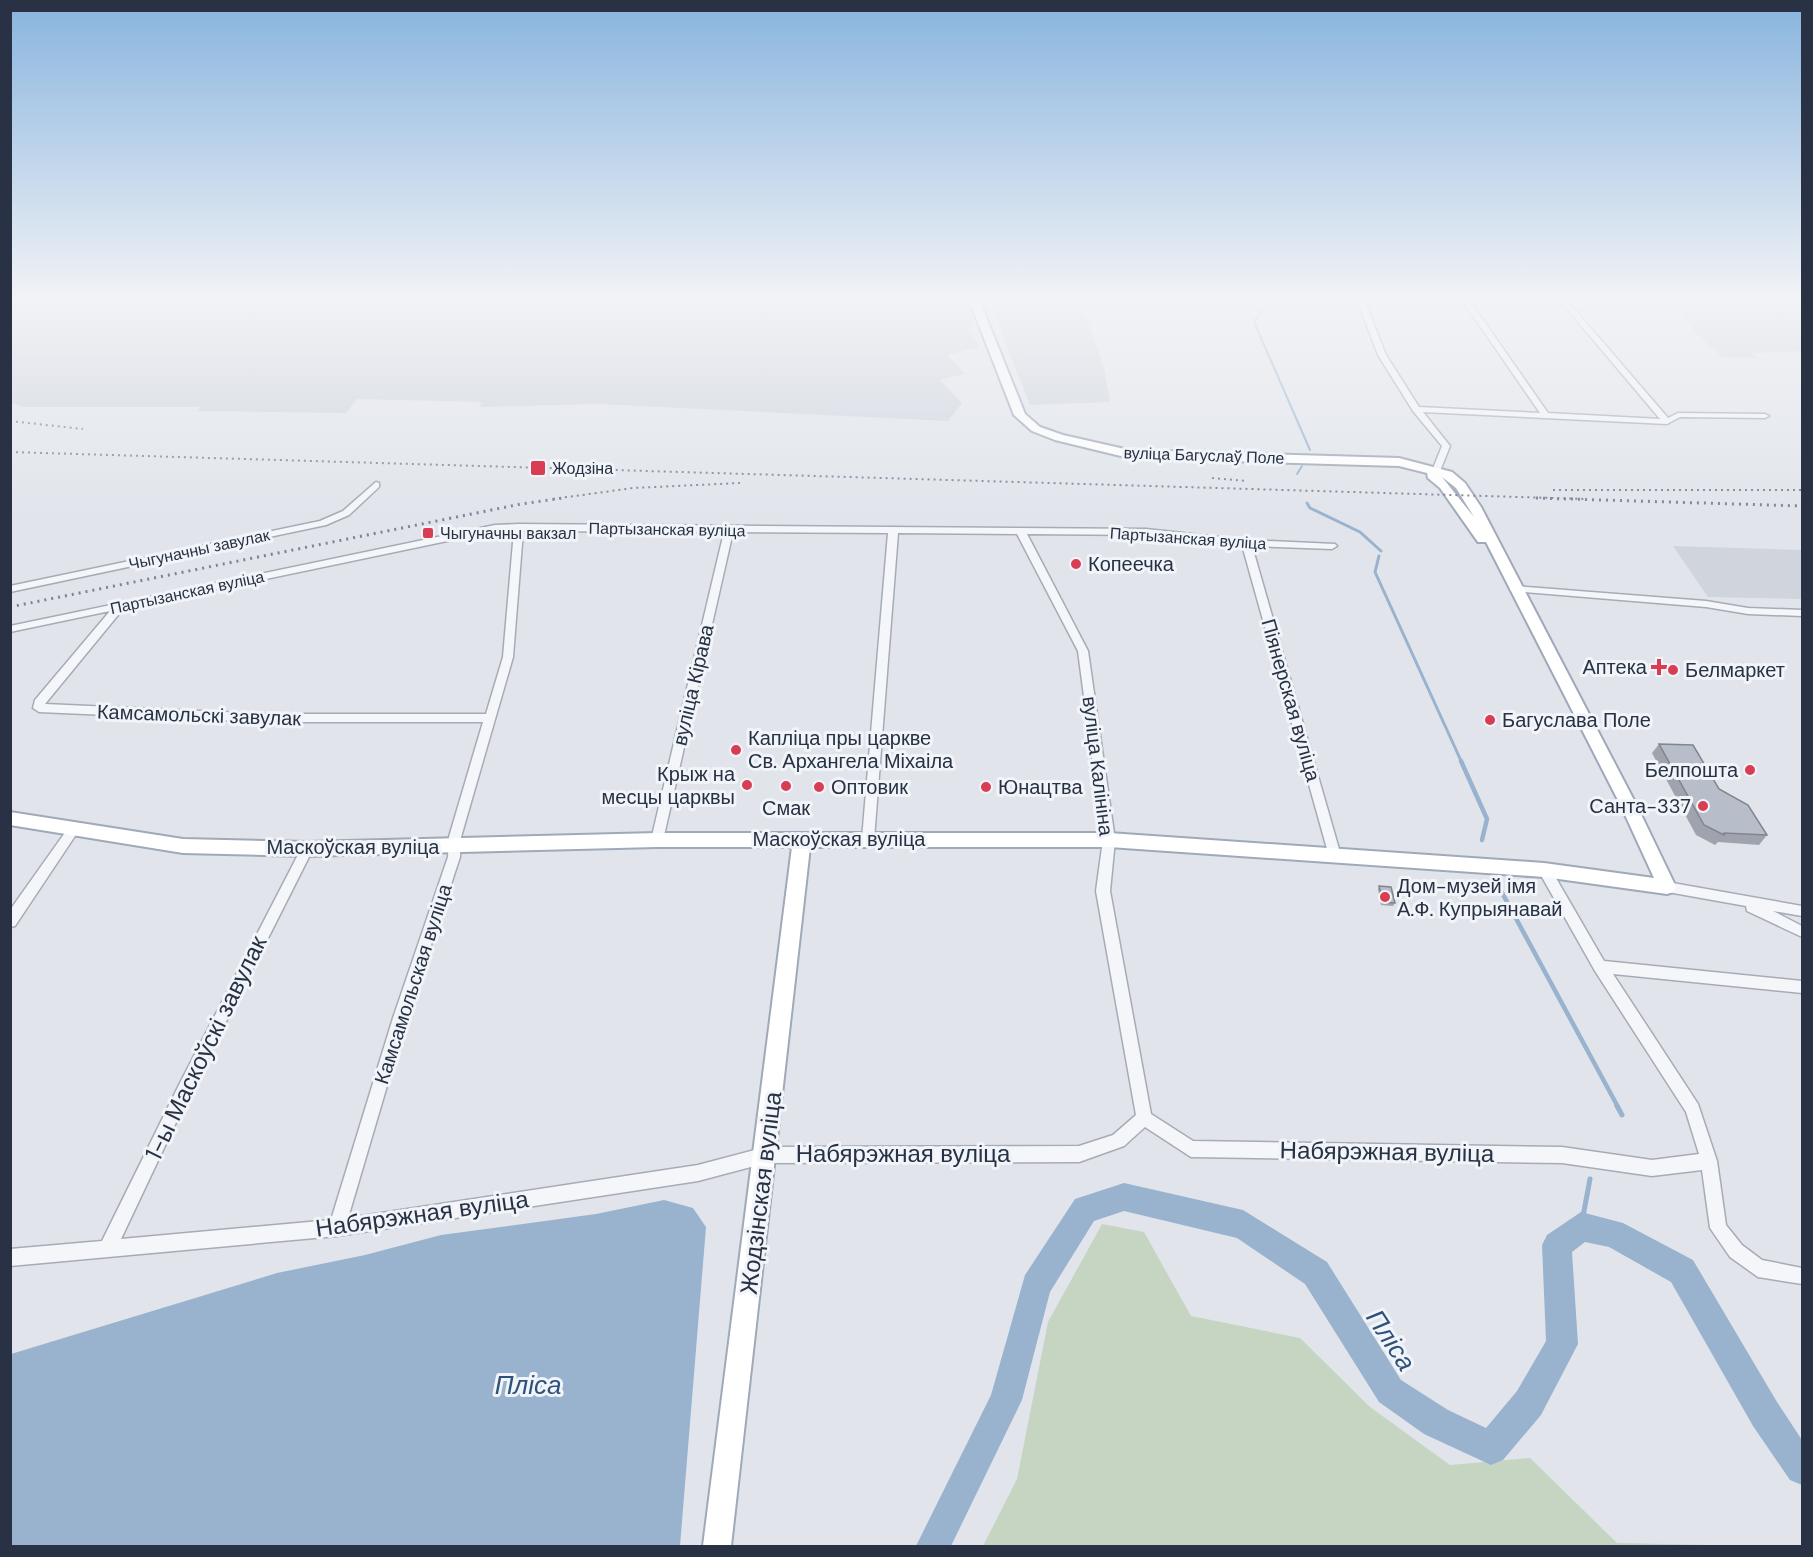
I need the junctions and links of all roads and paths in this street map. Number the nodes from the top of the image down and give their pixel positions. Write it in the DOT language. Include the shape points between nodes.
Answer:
graph roads {
  1 [pos="1002,370"];
  2 [pos="1391,370"];
  3 [pos="1513,370"];
  4 [pos="1622,370"];
  5 [pos="1416,409"];
  6 [pos="1545,416"];
  7 [pos="1765,416"];
  8 [pos="1667,422"];
  9 [pos="1379,462"];
  10 [pos="1436,471"];
  11 [pos="376,486"];
  12 [pos="519,527"];
  13 [pos="729,530"];
  14 [pos="893,531"];
  15 [pos="1021,532"];
  16 [pos="1246,543"];
  17 [pos="1332,546"];
  18 [pos="1500,558"];
  19 [pos="10,589"];
  20 [pos="1515,590"];
  21 [pos="120,606"];
  22 [pos="1803,613"];
  23 [pos="10,629"];
  24 [pos="491,718"];
  25 [pos="10,818"];
  26 [pos="73,830"];
  27 [pos="868,838"];
  28 [pos="657,840"];
  29 [pos="802,840"];
  30 [pos="1109,840"];
  31 [pos="454,846"];
  32 [pos="306,849"];
  33 [pos="1335,856"];
  34 [pos="1544,870"];
  35 [pos="1668,887"];
  36 [pos="1741,901"];
  37 [pos="1803,911"];
  38 [pos="10,922"];
  39 [pos="1803,932"];
  40 [pos="1600,967"];
  41 [pos="1803,987"];
  42 [pos="1144,1118"];
  43 [pos="766,1155"];
  44 [pos="1709,1161"];
  45 [pos="337,1228"];
  46 [pos="108,1248"];
  47 [pos="10,1258"];
  48 [pos="1803,1276"];
  49 [pos="717,1541"];
  1 -- 9 [label="main road, вуліца Багуслаў Поле" via="1020,415 1036,429 1059,438 1129,454"];
  2 -- 5 [label="street"];
  3 -- 6 [label="street"];
  4 -- 8 [label="street"];
  5 -- 6 [label="street"];
  5 -- 10 [label="street" via="1446,446"];
  6 -- 8 [label="street"];
  7 -- 8 [label="street" via="1678,415"];
  9 -- 10 [label="main road, вуліца Багуслаў Поле" via="1414,464"];
  9 -- 18 [label="main road, вуліца Багуслаў Поле" via="1414,468 1440,480 1470,524"];
  10 -- 18 [label="main road, вуліца Багуслаў Поле" via="1461,486"];
  11 -- 19 [label="street, Чыгуначны завулак" via="346,513 323,523"];
  12 -- 13 [label="street, Партызанская вуліца"];
  12 -- 21 [label="street, Партызанская вуліца" via="453,536"];
  12 -- 24 [label="street, Камсамольская вуліца" via="508,657"];
  13 -- 14 [label="street, Партызанская вуліца"];
  13 -- 28 [label="street, вуліца Кірава"];
  14 -- 15 [label="street, Партызанская вуліца"];
  14 -- 27 [label="street"];
  15 -- 16 [label="street, Партызанская вуліца" via="1146,532"];
  15 -- 30 [label="street, вуліца Калініна" via="1083,651"];
  16 -- 17 [label="street, Партызанская вуліца"];
  16 -- 33 [label="street, Піянерская вуліца"];
  18 -- 20 [label="main road, вуліца Багуслаў Поле"];
  20 -- 22 [label="street"];
  20 -- 35 [label="main road, вуліца Багуслаў Поле"];
  21 -- 23 [label="street, Партызанская вуліца"];
  21 -- 24 [label="street, Камсамольскі завулак" via="39,703 39,708 266,718"];
  24 -- 31 [label="street, Камсамольская вуліца"];
  25 -- 26 [label="main road, Маскоўская вуліца"];
  26 -- 32 [label="main road, Маскоўская вуліца" via="183,846"];
  26 -- 38 [label="street"];
  27 -- 29 [label="main road, Маскоўская вуліца"];
  27 -- 30 [label="main road, Маскоўская вуліца"];
  28 -- 29 [label="main road, Маскоўская вуліца"];
  28 -- 31 [label="main road, Маскоўская вуліца"];
  29 -- 43 [label="main road, Жодзінская вуліца"];
  30 -- 33 [label="main road, Маскоўская вуліца"];
  30 -- 42 [label="street, вуліца Калініна" via="1103,891"];
  31 -- 32 [label="main road, Маскоўская вуліца"];
  31 -- 45 [label="street, Камсамольская вуліца" via="454,858 400,1018"];
  32 -- 46 [label="street, 1-ы Маскоўскі завулак"];
  33 -- 34 [label="main road, Маскоўская вуліца"];
  34 -- 35 [label="main road, Маскоўская вуліца"];
  34 -- 40 [label="street"];
  35 -- 36 [label="street"];
  36 -- 37 [label="street"];
  36 -- 39 [label="street"];
  40 -- 41 [label="street"];
  40 -- 44 [label="street" via="1693,1109"];
  42 -- 43 [label="street, Набярэжная вуліца" via="1118,1141 1079,1154"];
  42 -- 44 [label="street, Набярэжная вуліца" via="1191,1149 1562,1155 1652,1168"];
  43 -- 45 [label="street, Набярэжная вуліца" via="698,1173"];
  43 -- 49 [label="main road, Жодзінская вуліца"];
  44 -- 48 [label="street" via="1718,1228 1736,1251 1758,1268"];
  45 -- 46 [label="street, Набярэжная вуліца"];
  46 -- 47 [label="street, Набярэжная вуліца"];
}
